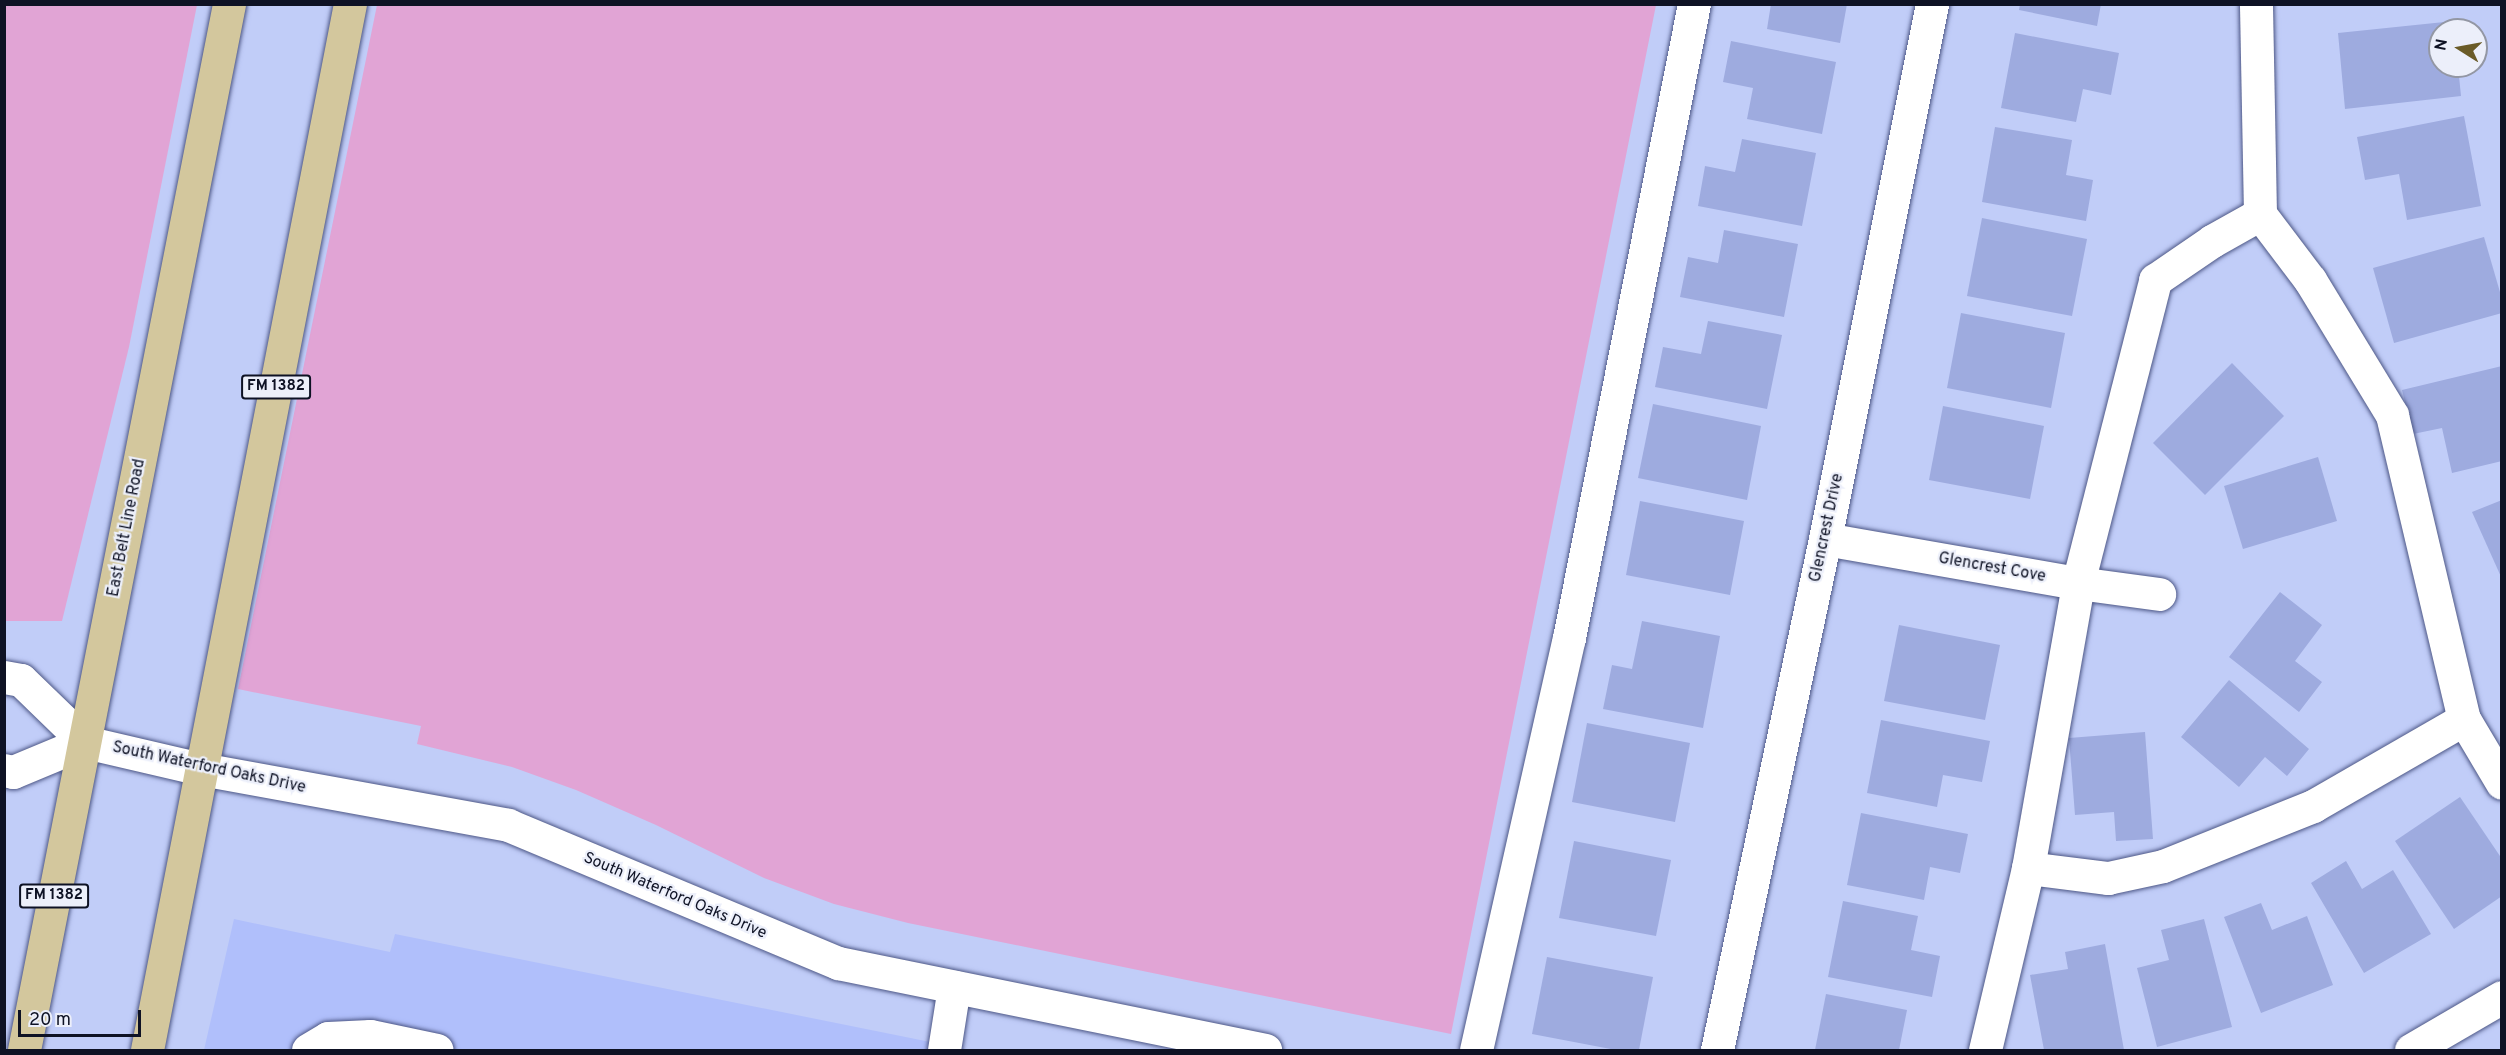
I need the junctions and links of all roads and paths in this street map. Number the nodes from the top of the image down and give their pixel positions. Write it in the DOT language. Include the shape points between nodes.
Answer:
graph roads {
  1 [pos="229,4"];
  2 [pos="350,4"];
  3 [pos="1694,4"];
  4 [pos="1932,4"];
  5 [pos="2256,4"];
  6 [pos="2260,214"];
  7 [pos="1825,539"];
  8 [pos="2078,583"];
  9 [pos="2159,594"];
  10 [pos="4,677"];
  11 [pos="2464,719"];
  12 [pos="85,742"];
  13 [pos="201,769"];
  14 [pos="4,771"];
  15 [pos="2502,783"];
  16 [pos="2028,868"];
  17 [pos="954,987"];
  18 [pos="2502,997"];
  19 [pos="24,1050"];
  20 [pos="147,1050"];
  21 [pos="308,1050"];
  22 [pos="437,1050"];
  23 [pos="944,1050"];
  24 [pos="1265,1050"];
  25 [pos="1476,1050"];
  26 [pos="1718,1050"];
  27 [pos="1985,1050"];
  28 [pos="2411,1050"];
  1 -- 12 [label="main road, East Belt Line Road / FM 1382"];
  2 -- 13 [label="main road, FM 1382"];
  3 -- 25 [label="street" via="1569,638"];
  4 -- 7 [label="street, Glencrest Drive"];
  5 -- 6 [label="street"];
  6 -- 8 [label="street" via="2155,280"];
  6 -- 11 [label="street" via="2310,280 2392,415"];
  7 -- 8 [label="street, Glencrest Cove"];
  7 -- 26 [label="street, Glencrest Drive"];
  8 -- 9 [label="street, Glencrest Cove"];
  8 -- 16 [label="street"];
  10 -- 12 [label="street" via="21,680"];
  11 -- 15 [label="street"];
  11 -- 16 [label="street" via="2313,806 2163,866 2108,878"];
  12 -- 13 [label="street, South Waterford Oaks Drive"];
  12 -- 14 [label="street" via="12,772"];
  12 -- 19 [label="main road, East Belt Line Road / FM 1382"];
  13 -- 17 [label="street, South Waterford Oaks Drive" via="508,825 838,963"];
  13 -- 20 [label="main road, FM 1382"];
  16 -- 27 [label="street"];
  17 -- 23 [label="street"];
  17 -- 24 [label="street, South Waterford Oaks Drive"];
  18 -- 28 [label="street"];
  21 -- 22 [label="street" via="328,1038 370,1036"];
}
